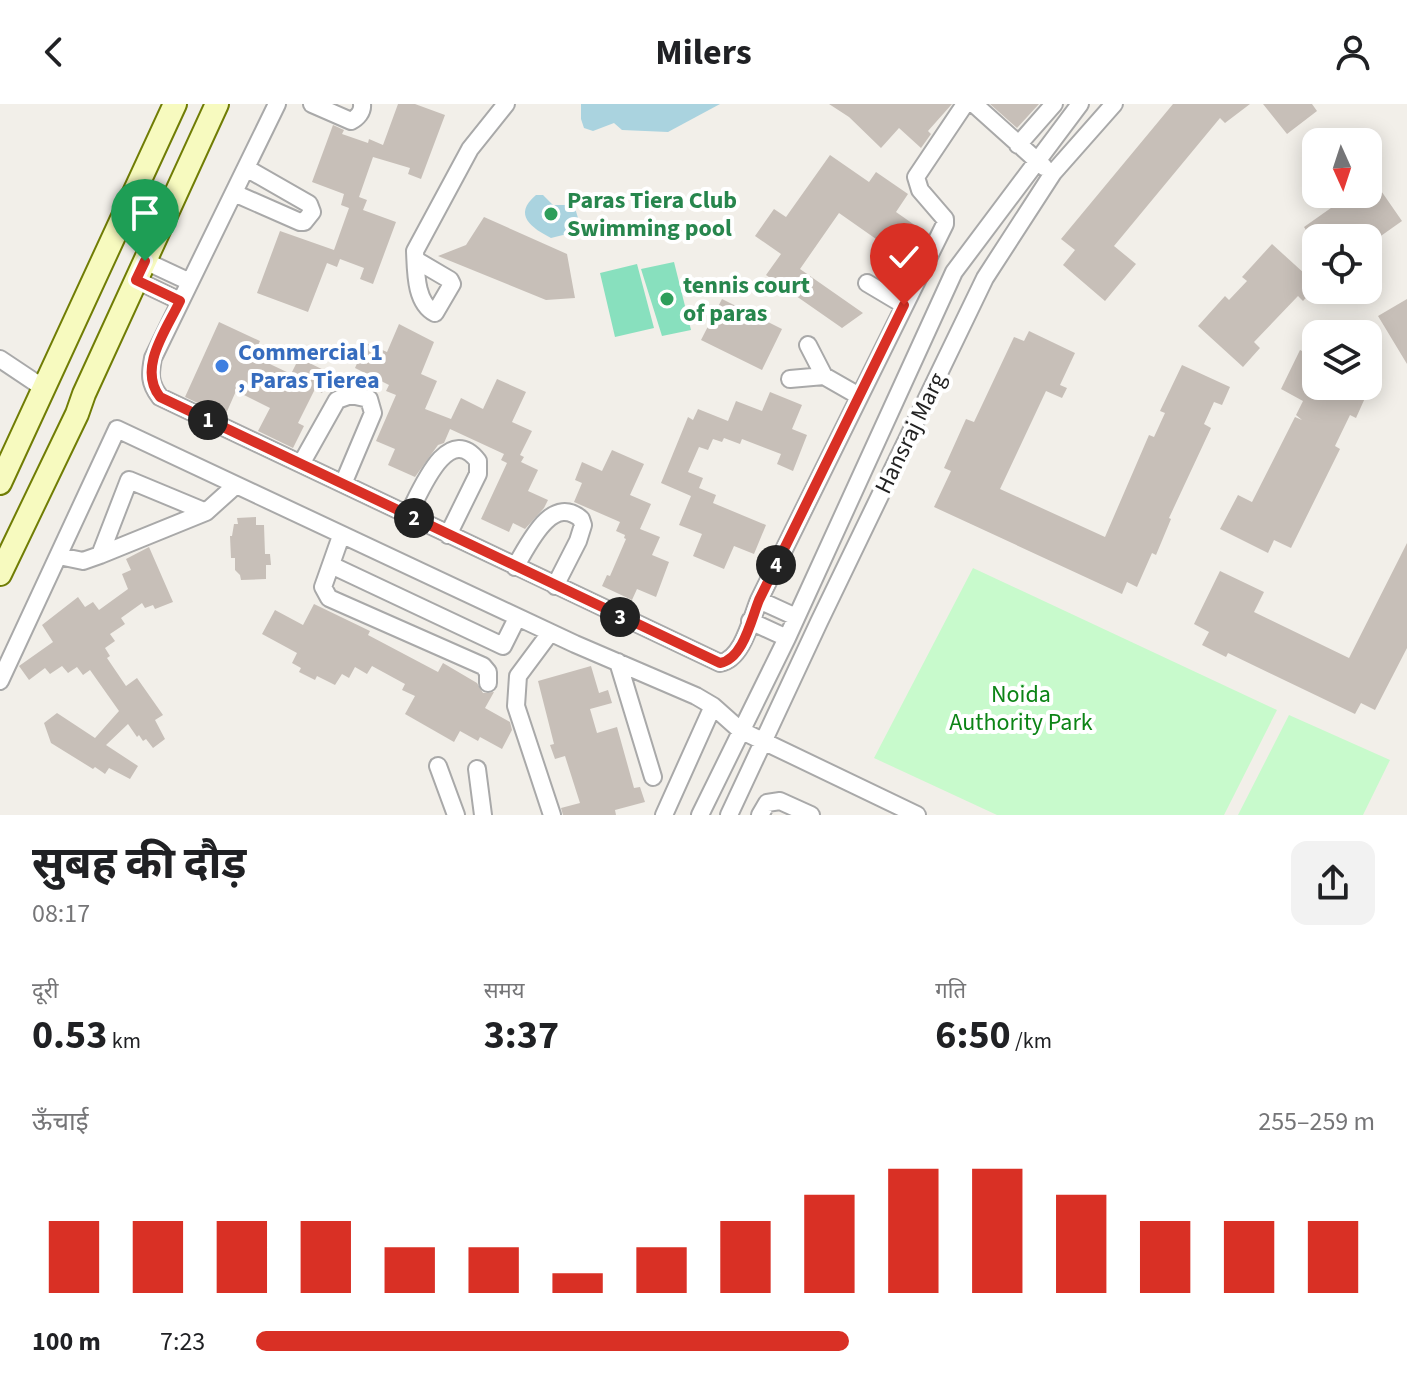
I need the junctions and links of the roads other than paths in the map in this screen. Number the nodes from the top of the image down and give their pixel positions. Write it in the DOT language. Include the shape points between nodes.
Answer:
graph roads {
  1 [pos="175,104"];
  2 [pos="217,104"];
  3 [pos="277,104"];
  4 [pos="312,104"];
  5 [pos="362,104"];
  6 [pos="506,104"];
  7 [pos="965,104"];
  8 [pos="974,104"];
  9 [pos="1054,104"];
  10 [pos="1080,104"];
  11 [pos="1114,104"];
  12 [pos="1018,145"];
  13 [pos="1035,161"];
  14 [pos="246,168"];
  15 [pos="1053,173"];
  16 [pos="234,193"];
  17 [pos="416,260"];
  18 [pos="141,271"];
  19 [pos="190,282"];
  20 [pos="867,283"];
  21 [pos="180,301"];
  22 [pos="904,305"];
  23 [pos="808,345"];
  24 [pos="0,359"];
  25 [pos="824,376"];
  26 [pos="790,379"];
  27 [pos="45,389"];
  28 [pos="859,396"];
  29 [pos="301,464"];
  30 [pos="0,483"];
  31 [pos="343,484"];
  32 [pos="236,485"];
  33 [pos="206,512"];
  34 [pos="408,515"];
  35 [pos="448,535"];
  36 [pos="341,536"];
  37 [pos="100,555"];
  38 [pos="59,556"];
  39 [pos="331,565"];
  40 [pos="515,567"];
  41 [pos="0,574"];
  42 [pos="555,586"];
  43 [pos="759,600"];
  44 [pos="796,617"];
  45 [pos="517,618"];
  46 [pos="750,621"];
  47 [pos="550,633"];
  48 [pos="787,638"];
  49 [pos="618,662"];
  50 [pos="0,681"];
  51 [pos="488,683"];
  52 [pos="713,706"];
  53 [pos="740,730"];
  54 [pos="764,741"];
  55 [pos="438,766"];
  56 [pos="477,769"];
  57 [pos="653,777"];
  58 [pos="456,815"];
  59 [pos="483,815"];
  60 [pos="552,815"];
  61 [pos="664,815"];
  62 [pos="700,815"];
  63 [pos="729,815"];
  64 [pos="760,815"];
  65 [pos="811,815"];
  66 [pos="917,815"];
  1 -- 27 [label="street"];
  2 -- 18 [label="street"];
  3 -- 14 [label="street"];
  4 -- 5 [label="street" via="351,121"];
  6 -- 17 [label="street" via="464,160 415,251"];
  7 -- 22 [label="street" via="916,177 946,222"];
  8 -- 12 [label="street"];
  9 -- 12 [label="street"];
  10 -- 13 [label="street, Hansraj Marg"];
  11 -- 15 [label="street, Hansraj Marg"];
  12 -- 13 [label="street"];
  13 -- 15 [label="street"];
  13 -- 44 [label="street, Hansraj Marg" via="954,272"];
  14 -- 16 [label="street"];
  14 -- 16 [label="street" via="309,204 312,212 300,222"];
  15 -- 54 [label="street, Hansraj Marg" via="985,278"];
  16 -- 19 [label="street"];
  18 -- 19 [label="street"];
  18 -- 21 [label="street"];
  18 -- 41 [label="street"];
  19 -- 21 [label="street"];
  20 -- 22 [label="street"];
  21 -- 29 [label="street" via="153,358 152,387 160,397"];
  22 -- 28 [label="street"];
  23 -- 25 [label="street"];
  24 -- 27 [label="street"];
  25 -- 26 [label="street"];
  25 -- 28 [label="street"];
  27 -- 30 [label="street"];
  28 -- 43 [label="street"];
  29 -- 31 [label="street"];
  29 -- 31 [label="street" via="337,400 351,395 369,399 373,413"];
  31 -- 34 [label="street"];
  32 -- 33 [label="street"];
  32 -- 36 [label="street"];
  32 -- 38 [label="street" via="117,429"];
  33 -- 37 [label="street"];
  33 -- 37 [label="street" via="129,480"];
  34 -- 35 [label="street"];
  34 -- 35 [label="street" via="440,458 454,449 466,451 478,461 478,474"];
  35 -- 40 [label="street"];
  36 -- 39 [label="street"];
  36 -- 45 [label="street"];
  37 -- 38 [label="street" via="83,561"];
  38 -- 50 [label="street"];
  39 -- 45 [label="street" via="503,646"];
  39 -- 51 [label="street" via="323,587 329,598 483,666"];
  40 -- 42 [label="street"];
  40 -- 42 [label="street" via="550,517 557,512 575,514 582,532"];
  42 -- 46 [label="street" via="720,663 733,657"];
  43 -- 44 [label="street"];
  43 -- 46 [label="street"];
  44 -- 48 [label="street, Hansraj Marg"];
  45 -- 47 [label="street"];
  46 -- 48 [label="street"];
  47 -- 49 [label="street"];
  47 -- 60 [label="street" via="518,676 516,706"];
  48 -- 53 [label="street, Hansraj Marg"];
  49 -- 52 [label="street"];
  49 -- 57 [label="street"];
  52 -- 53 [label="street"];
  52 -- 61 [label="street"];
  53 -- 54 [label="street"];
  53 -- 62 [label="street, Hansraj Marg"];
  54 -- 63 [label="street, Hansraj Marg"];
  54 -- 66 [label="street"];
  55 -- 58 [label="street"];
  56 -- 59 [label="street"];
  64 -- 65 [label="street" via="767,803 780,801"];
}
